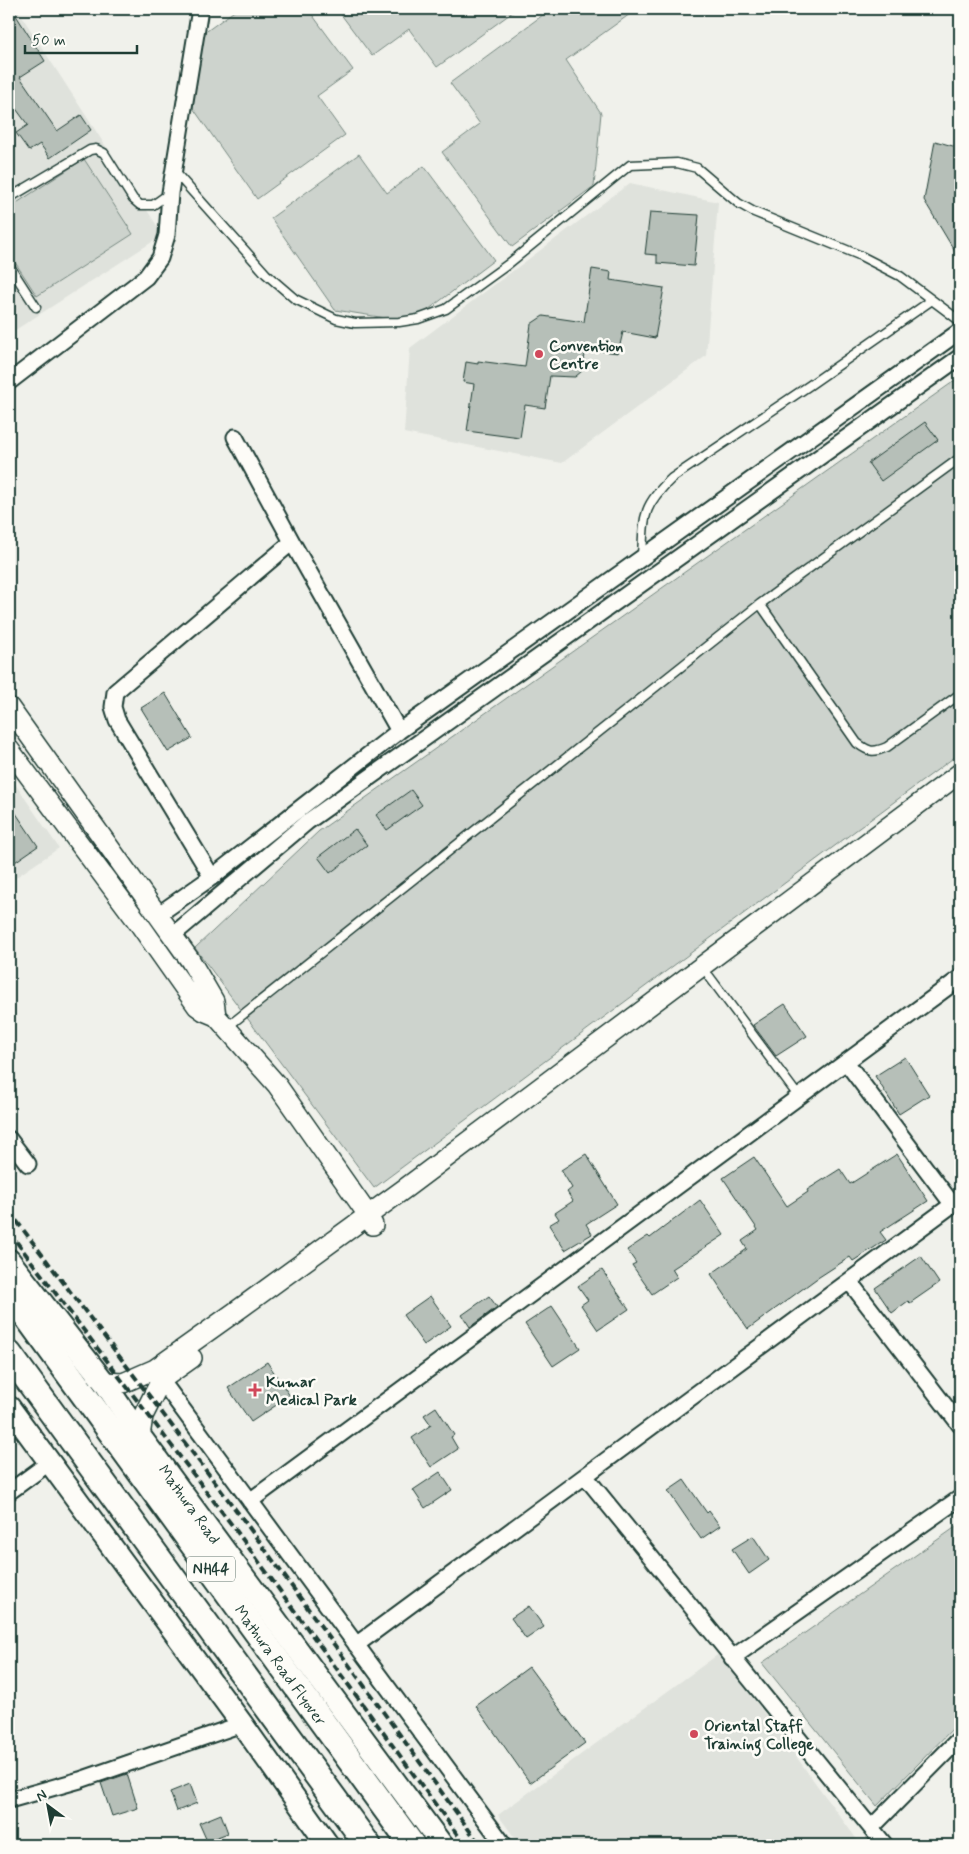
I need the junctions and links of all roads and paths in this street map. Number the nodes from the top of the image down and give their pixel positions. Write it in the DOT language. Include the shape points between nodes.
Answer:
graph roads {
  1 [pos="200,9"];
  2 [pos="174,170"];
  3 [pos="170,193"];
  4 [pos="9,198"];
  5 [pos="9,265"];
  6 [pos="932,300"];
  7 [pos="36,307"];
  8 [pos="960,321"];
  9 [pos="960,331"];
  10 [pos="960,357"];
  11 [pos="9,382"];
  12 [pos="235,437"];
  13 [pos="960,458"];
  14 [pos="292,542"];
  15 [pos="642,558"];
  16 [pos="760,604"];
  17 [pos="960,694"];
  18 [pos="9,707"];
  19 [pos="399,731"];
  20 [pos="9,749"];
  21 [pos="960,773"];
  22 [pos="960,788"];
  23 [pos="212,877"];
  24 [pos="159,914"];
  25 [pos="173,935"];
  26 [pos="709,976"];
  27 [pos="960,978"];
  28 [pos="221,1022"];
  29 [pos="846,1062"];
  30 [pos="799,1097"];
  31 [pos="9,1138"];
  32 [pos="28,1164"];
  33 [pos="956,1202"];
  34 [pos="370,1220"];
  35 [pos="9,1260"];
  36 [pos="849,1281"];
  37 [pos="9,1292"];
  38 [pos="9,1354"];
  39 [pos="161,1380"];
  40 [pos="104,1382"];
  41 [pos="9,1407"];
  42 [pos="960,1425"];
  43 [pos="140,1436"];
  44 [pos="50,1462"];
  45 [pos="585,1476"];
  46 [pos="9,1492"];
  47 [pos="960,1498"];
  48 [pos="250,1501"];
  49 [pos="356,1645"];
  50 [pos="732,1658"];
  51 [pos="242,1724"];
  52 [pos="960,1738"];
  53 [pos="9,1800"];
  54 [pos="871,1828"];
  55 [pos="328,1845"];
  56 [pos="368,1845"];
  57 [pos="412,1845"];
  58 [pos="442,1845"];
  59 [pos="504,1845"];
  60 [pos="885,1845"];
  1 -- 2 [label="street"];
  2 -- 3 [label="street"];
  2 -- 6 [label="lane" via="266,274 295,300 336,319 354,323 418,319 446,308 507,265 622,170 638,164 677,163 696,168 738,203 859,255 900,276"];
  3 -- 4 [label="lane" via="153,205 140,205 104,153 96,149"];
  3 -- 11 [label="street" via="167,236 160,258 146,277"];
  5 -- 7 [label="lane"];
  6 -- 8 [label="lane"];
  6 -- 15 [label="lane" via="672,478 647,509"];
  9 -- 15 [label="street"];
  10 -- 25 [label="street" via="306,822"];
  12 -- 14 [label="street"];
  13 -- 16 [label="lane"];
  14 -- 19 [label="street"];
  14 -- 23 [label="street" via="115,692 112,707 118,720"];
  15 -- 19 [label="street"];
  16 -- 17 [label="lane" via="857,743 867,750 877,752 888,747"];
  16 -- 28 [label="lane"];
  18 -- 24 [label="street"];
  19 -- 23 [label="street"];
  20 -- 28 [label="street" via="196,1006"];
  21 -- 34 [label="street"];
  22 -- 26 [label="street"];
  23 -- 24 [label="street"];
  24 -- 25 [label="street"];
  25 -- 28 [label="street" via="210,991"];
  26 -- 30 [label="lane"];
  26 -- 34 [label="street"];
  27 -- 29 [label="street"];
  28 -- 34 [label="street" via="277,1084"];
  29 -- 30 [label="street"];
  29 -- 33 [label="street"];
  30 -- 48 [label="street"];
  31 -- 32 [label="street"];
  33 -- 36 [label="street"];
  34 -- 39 [label="street"];
  34 -- 40 [label="street" via="154,1369 123,1384"];
  35 -- 40 [label="main road, Mathura Road"];
  36 -- 42 [label="street"];
  36 -- 45 [label="street"];
  37 -- 57 [label="highway, Mathura Road Flyover / NH44"];
  38 -- 56 [label="highway, NH44"];
  39 -- 43 [label="street" via="143,1416"];
  39 -- 48 [label="street"];
  40 -- 43 [label="main road, Mathura Road"];
  41 -- 44 [label="main road"];
  43 -- 58 [label="main road, Mathura Road"];
  44 -- 46 [label="street"];
  44 -- 51 [label="main road"];
  45 -- 49 [label="street"];
  45 -- 50 [label="street"];
  47 -- 50 [label="street"];
  48 -- 49 [label="street"];
  49 -- 59 [label="street"];
  50 -- 54 [label="street"];
  51 -- 53 [label="street" via="80,1780"];
  51 -- 55 [label="main road"];
  52 -- 54 [label="street"];
  54 -- 60 [label="street"];
}
